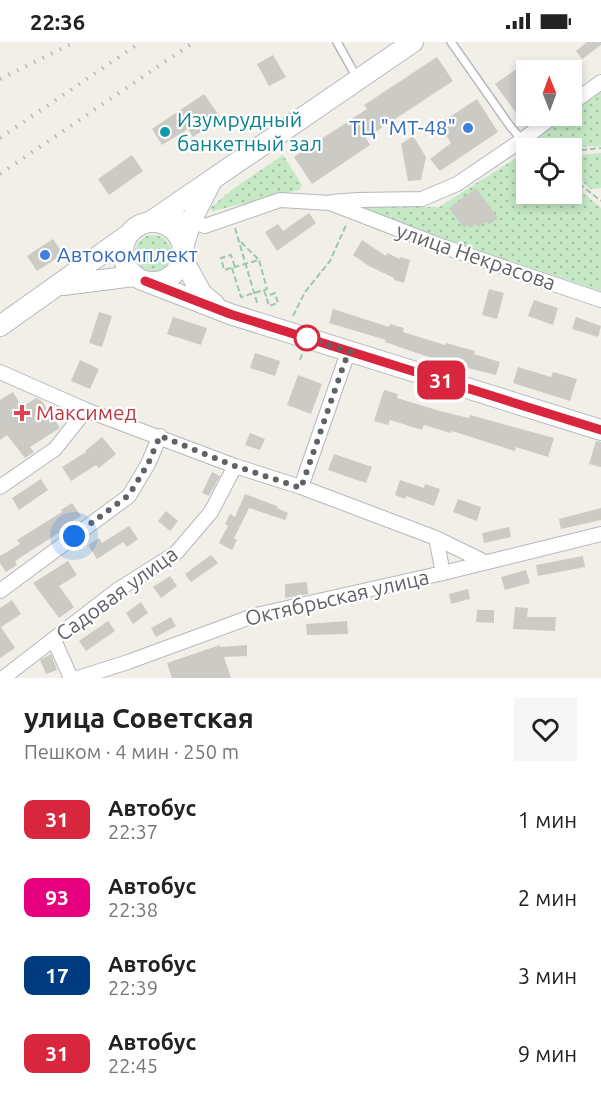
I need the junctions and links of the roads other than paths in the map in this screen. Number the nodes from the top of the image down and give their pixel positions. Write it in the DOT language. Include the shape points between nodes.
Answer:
graph roads {
  1 [pos="337,42"];
  2 [pos="413,42"];
  3 [pos="451,42"];
  4 [pos="358,80"];
  5 [pos="601,82"];
  6 [pos="582,96"];
  7 [pos="541,126"];
  8 [pos="520,138"];
  9 [pos="525,138"];
  10 [pos="516,144"];
  11 [pos="211,181"];
  12 [pos="355,206"];
  13 [pos="157,218"];
  14 [pos="191,221"];
  15 [pos="128,235"];
  16 [pos="182,253"];
  17 [pos="140,279"];
  18 [pos="57,286"];
  19 [pos="601,300"];
  20 [pos="219,309"];
  21 [pos="0,326"];
  22 [pos="351,352"];
  23 [pos="0,372"];
  24 [pos="86,410"];
  25 [pos="601,430"];
  26 [pos="160,436"];
  27 [pos="235,466"];
  28 [pos="0,487"];
  29 [pos="301,488"];
  30 [pos="601,534"];
  31 [pos="436,538"];
  32 [pos="485,562"];
  33 [pos="443,573"];
  34 [pos="0,591"];
  35 [pos="54,640"];
  36 [pos="3,678"];
  37 [pos="71,678"];
  38 [pos="78,678"];
  1 -- 4 [label="lane"];
  2 -- 4 [label="main road"];
  3 -- 8 [label="lane"];
  4 -- 11 [label="main road"];
  5 -- 6 [label="street"];
  7 -- 9 [label="street"];
  10 -- 12 [label="street" via="457,184 422,199"];
  11 -- 13 [label="main road"];
  11 -- 14 [label="main road"];
  12 -- 14 [label="street, улица Некрасова" via="280,200 206,226"];
  12 -- 19 [label="street, улица Некрасова" via="444,247"];
  13 -- 14 [label="street, улица Некрасова"];
  13 -- 15 [label="main road" via="137,226"];
  13 -- 16 [label="main road" via="157,222 177,234"];
  14 -- 16 [label="main road"];
  15 -- 17 [label="main road" via="122,255 128,270"];
  15 -- 18 [label="main road"];
  16 -- 17 [label="main road" via="169,278"];
  16 -- 20 [label="main road" via="202,294"];
  17 -- 18 [label="main road"];
  17 -- 20 [label="main road"];
  18 -- 21 [label="main road"];
  20 -- 22 [label="main road"];
  22 -- 25 [label="main road"];
  22 -- 29 [label="street"];
  23 -- 24 [label="street"];
  24 -- 26 [label="street"];
  24 -- 28 [label="street" via="55,449"];
  26 -- 27 [label="street"];
  26 -- 34 [label="street" via="129,495"];
  27 -- 29 [label="street"];
  27 -- 35 [label="street, Садовая улица" via="211,512 176,553 116,591"];
  29 -- 31 [label="street"];
  30 -- 32 [label="street, Октябрьская улица"];
  31 -- 32 [label="street"];
  31 -- 33 [label="street"];
  32 -- 33 [label="street, Октябрьская улица"];
  33 -- 38 [label="street, Октябрьская улица" via="256,615"];
  35 -- 36 [label="street, Садовая улица"];
  35 -- 37 [label="street"];
}
